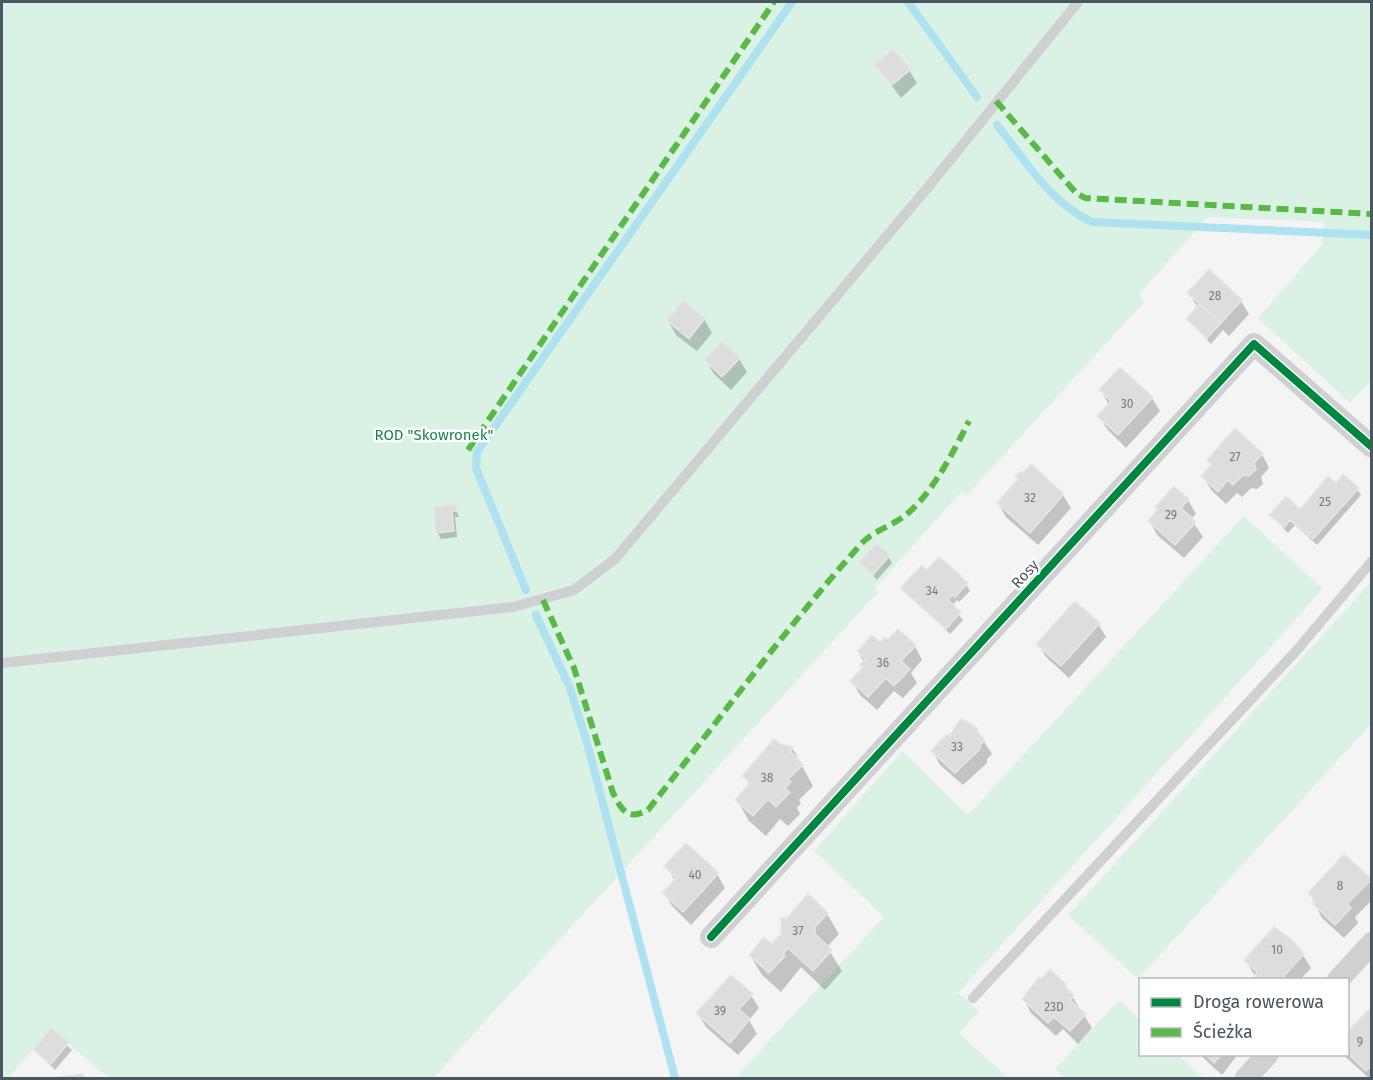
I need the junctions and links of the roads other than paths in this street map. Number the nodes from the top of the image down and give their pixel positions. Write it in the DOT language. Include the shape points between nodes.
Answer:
graph roads {
  1 [pos="1078,2"];
  2 [pos="1371,447"];
  3 [pos="1371,561"];
  4 [pos="2,663"];
  5 [pos="711,937"];
  6 [pos="1371,943"];
  7 [pos="1340,978"];
  8 [pos="973,998"];
  9 [pos="1266,1056"];
  10 [pos="1246,1078"];
  1 -- 4 [label="lane" via="929,186 615,559 574,590 513,607"];
  2 -- 5 [label="street, Rosy" via="1254,344"];
  3 -- 8 [label="lane" via="1297,650"];
  6 -- 7 [label="street"];
  9 -- 10 [label="street"];
}
